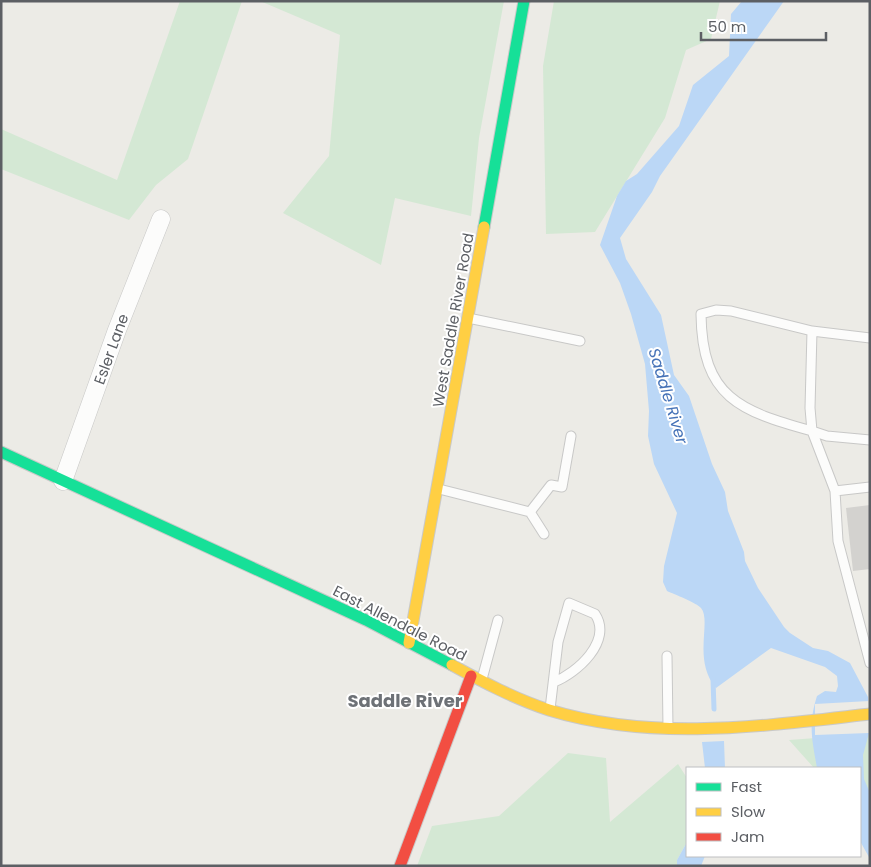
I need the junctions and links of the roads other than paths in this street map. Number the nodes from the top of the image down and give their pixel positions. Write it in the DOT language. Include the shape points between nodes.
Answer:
graph roads {
  1 [pos="524,1"];
  2 [pos="161,219"];
  3 [pos="468,318"];
  4 [pos="812,331"];
  5 [pos="870,338"];
  6 [pos="580,341"];
  7 [pos="812,431"];
  8 [pos="571,436"];
  9 [pos="870,440"];
  10 [pos="1,452"];
  11 [pos="63,481"];
  12 [pos="870,487"];
  13 [pos="437,488"];
  14 [pos="835,491"];
  15 [pos="530,512"];
  16 [pos="544,534"];
  17 [pos="498,620"];
  18 [pos="409,643"];
  19 [pos="667,656"];
  20 [pos="870,663"];
  21 [pos="471,676"];
  22 [pos="482,681"];
  23 [pos="554,682"];
  24 [pos="549,710"];
  25 [pos="870,714"];
  26 [pos="668,730"];
  27 [pos="400,866"];
  1 -- 3 [label="main road, West Saddle River Road"];
  2 -- 11 [label="street, Esler Lane"];
  3 -- 6 [label="lane"];
  3 -- 13 [label="main road, West Saddle River Road"];
  4 -- 5 [label="lane"];
  4 -- 7 [label="lane"];
  4 -- 7 [label="lane" via="731,311 701,314 701,342 712,376 735,403 773,420"];
  7 -- 9 [label="lane"];
  7 -- 14 [label="lane"];
  8 -- 15 [label="lane" via="562,488 551,485"];
  10 -- 11 [label="main road, East Allendale Road"];
  11 -- 18 [label="main road, East Allendale Road" via="366,620"];
  12 -- 14 [label="lane"];
  13 -- 15 [label="lane"];
  13 -- 18 [label="main road, West Saddle River Road"];
  14 -- 20 [label="lane" via="838,541"];
  15 -- 16 [label="lane"];
  17 -- 22 [label="lane"];
  18 -- 21 [label="main road, East Allendale Road"];
  19 -- 26 [label="lane"];
  21 -- 22 [label="main road, East Allendale Road"];
  21 -- 27 [label="main road"];
  22 -- 24 [label="main road, East Allendale Road"];
  23 -- 23 [label="lane" via="577,670 600,636 601,627 595,614 569,603 558,642"];
  23 -- 24 [label="lane"];
  24 -- 26 [label="main road, East Allendale Road" via="621,725"];
  25 -- 26 [label="main road, East Allendale Road" via="770,725"];
}
